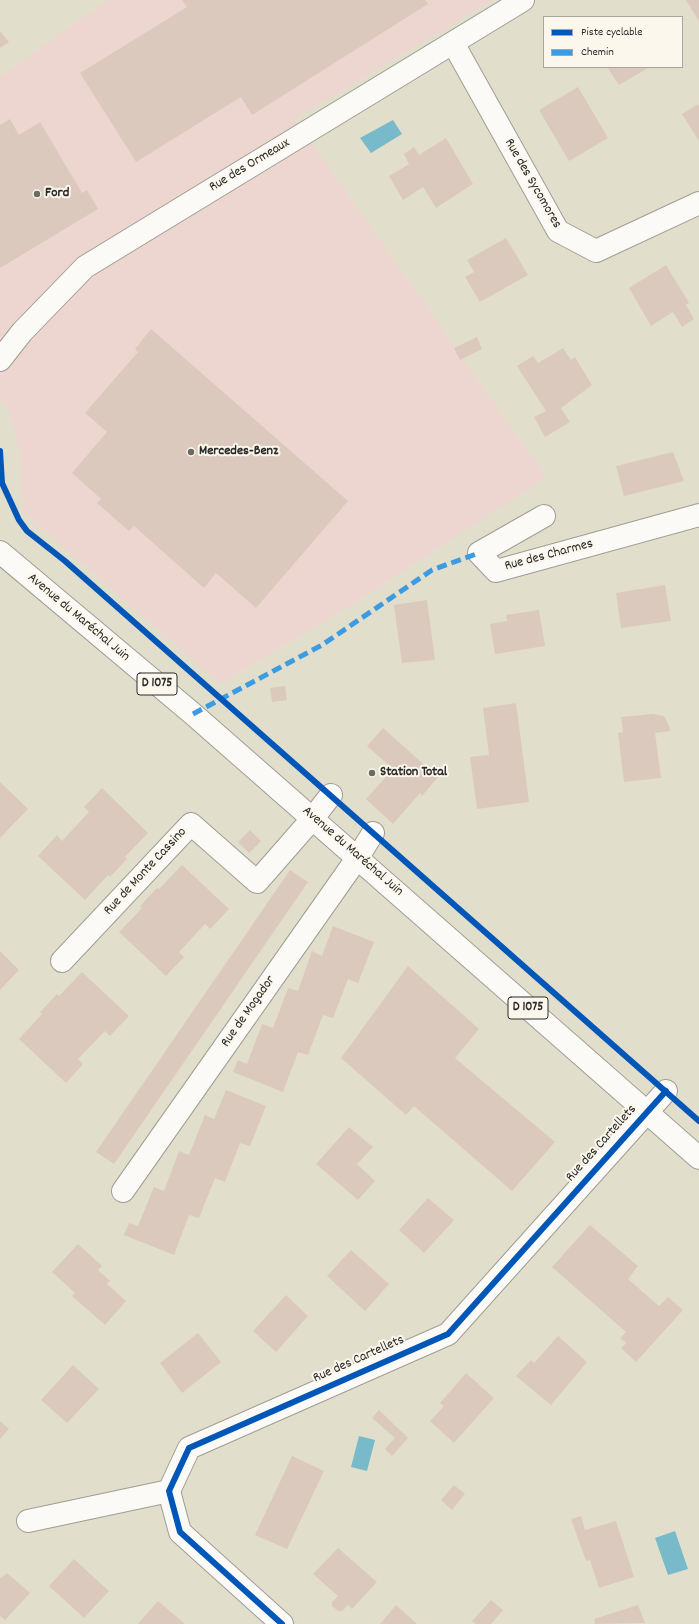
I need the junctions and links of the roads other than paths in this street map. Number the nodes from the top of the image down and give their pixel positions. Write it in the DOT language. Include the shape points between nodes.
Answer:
graph roads {
  1 [pos="523,0"];
  2 [pos="453,43"];
  3 [pos="699,203"];
  4 [pos="0,360"];
  5 [pos="699,515"];
  6 [pos="544,516"];
  7 [pos="0,552"];
  8 [pos="331,795"];
  9 [pos="313,818"];
  10 [pos="373,833"];
  11 [pos="358,857"];
  12 [pos="62,961"];
  13 [pos="666,1091"];
  14 [pos="646,1112"];
  15 [pos="699,1158"];
  16 [pos="123,1191"];
  17 [pos="169,1491"];
  18 [pos="28,1521"];
  19 [pos="282,1624"];
  1 -- 2 [label="street, Rue des Ormeaux"];
  2 -- 3 [label="street, Rue des Sycomores" via="558,231 596,251"];
  2 -- 4 [label="street, Rue des Ormeaux" via="85,267 22,332"];
  5 -- 6 [label="street, Rue des Charmes" via="496,571 479,553"];
  7 -- 9 [label="street, Avenue du Maréchal Juin / D 1075"];
  8 -- 9 [label="street, Rue de Monte Cassino"];
  9 -- 11 [label="street, Avenue du Maréchal Juin / D 1075"];
  9 -- 12 [label="street, Rue de Monte Cassino" via="257,882 191,824"];
  10 -- 11 [label="street, Rue de Mogador"];
  11 -- 14 [label="street, Avenue du Maréchal Juin / D 1075"];
  11 -- 16 [label="street, Rue de Mogador"];
  13 -- 14 [label="street, Rue des Cartellets"];
  14 -- 15 [label="street, Avenue du Maréchal Juin / D 1075"];
  14 -- 17 [label="street, Rue des Cartellets" via="448,1334 189,1448"];
  17 -- 18 [label="street"];
  17 -- 19 [label="street" via="180,1532"];
}
